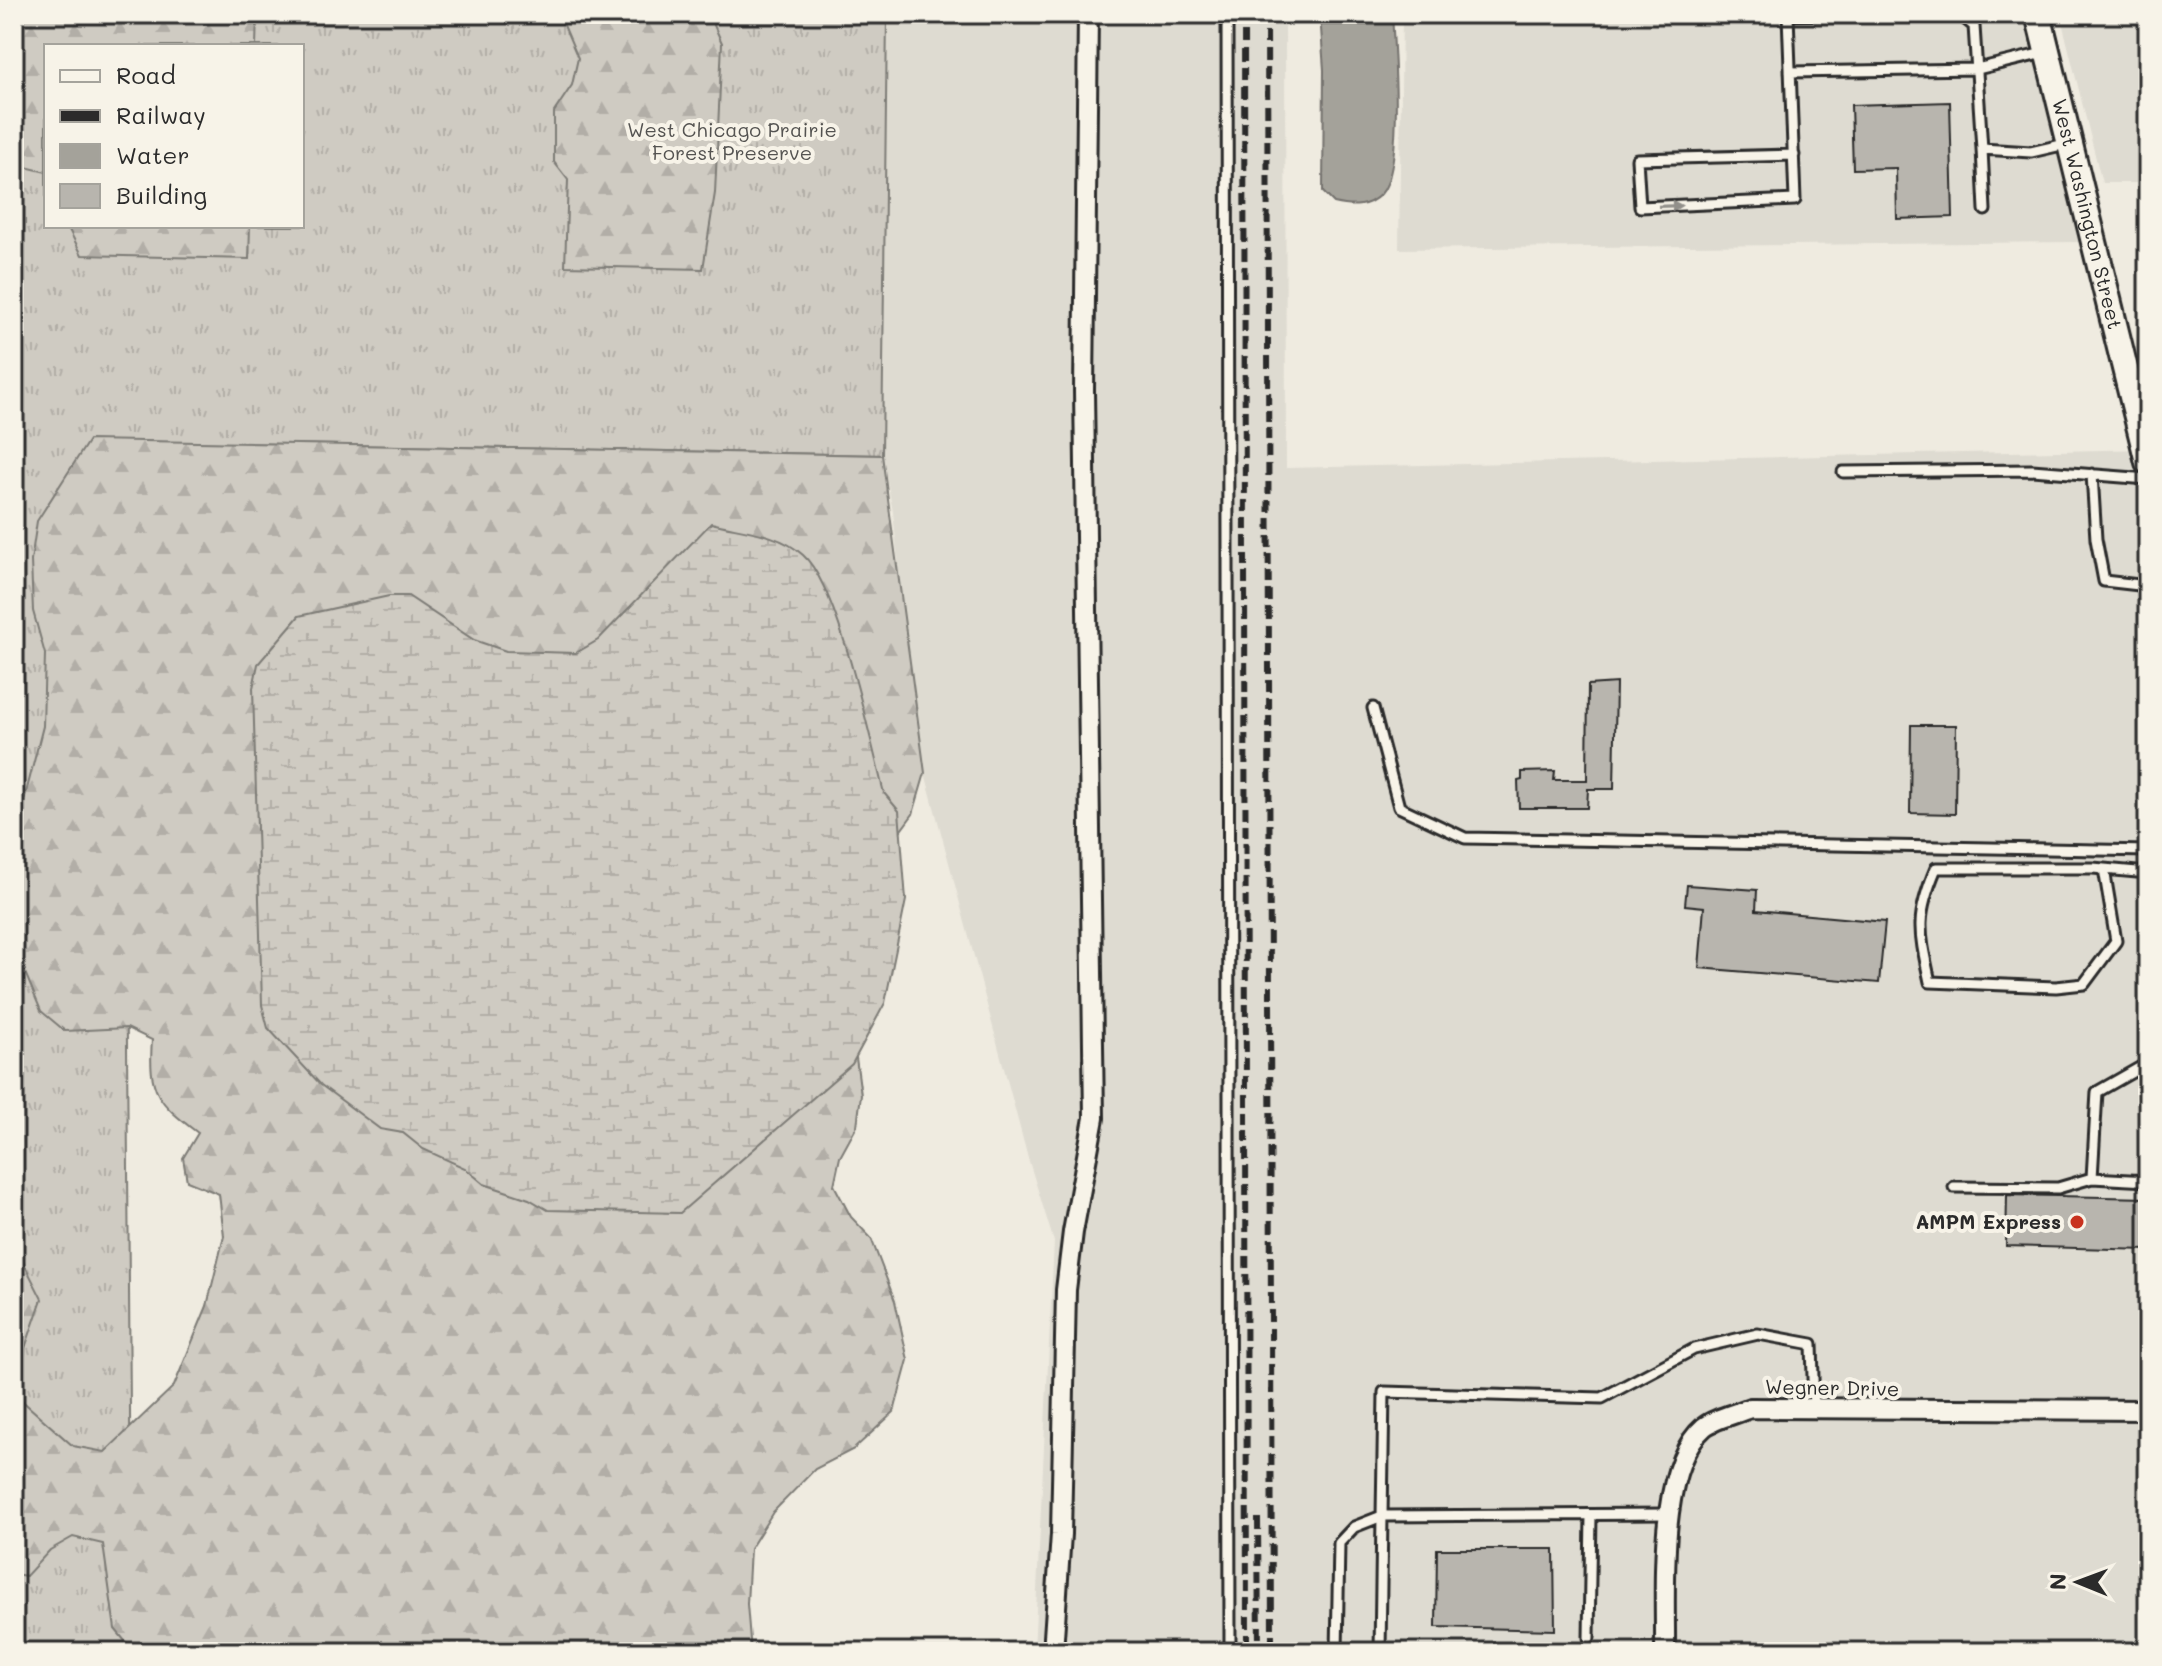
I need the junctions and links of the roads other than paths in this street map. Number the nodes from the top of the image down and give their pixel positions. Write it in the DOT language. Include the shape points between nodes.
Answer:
graph roads {
  1 [pos="1088,14"];
  2 [pos="1227,14"];
  3 [pos="1863,14"];
  4 [pos="1959,14"];
  5 [pos="2038,14"];
  6 [pos="2048,52"];
  7 [pos="1977,69"];
  8 [pos="1790,72"];
  9 [pos="2070,143"];
  10 [pos="1982,149"];
  11 [pos="1794,155"];
  12 [pos="1985,210"];
  13 [pos="2148,462"];
  14 [pos="1843,472"];
  15 [pos="2092,474"];
  16 [pos="2148,479"];
  17 [pos="2148,586"];
  18 [pos="1373,708"];
  19 [pos="2148,851"];
  20 [pos="2104,869"];
  21 [pos="2148,873"];
  22 [pos="2148,1068"];
  23 [pos="2092,1178"];
  24 [pos="2148,1181"];
  25 [pos="1954,1187"];
  26 [pos="2148,1410"];
  27 [pos="1814,1411"];
  28 [pos="1667,1514"];
  29 [pos="1591,1515"];
  30 [pos="1382,1516"];
  31 [pos="1589,1638"];
  32 [pos="1053,1652"];
  33 [pos="1230,1652"];
  34 [pos="1337,1652"];
  35 [pos="1380,1652"];
  36 [pos="1665,1652"];
  1 -- 32 [label="street" via="1084,391 1094,1118 1066,1290"];
  2 -- 33 [label="lane"];
  3 -- 8 [label="lane" via="1788,15"];
  4 -- 7 [label="lane" via="1974,26"];
  5 -- 6 [label="main road, West Washington Street"];
  6 -- 7 [label="lane"];
  6 -- 9 [label="main road, West Washington Street"];
  7 -- 8 [label="lane"];
  7 -- 10 [label="lane"];
  8 -- 11 [label="lane"];
  9 -- 10 [label="lane" via="2031,152"];
  9 -- 13 [label="main road, West Washington Street"];
  10 -- 12 [label="lane"];
  11 -- 11 [label="lane, one-way" via="1637,159 1640,207 1795,200"];
  14 -- 15 [label="lane" via="1932,468"];
  15 -- 16 [label="lane"];
  15 -- 17 [label="lane" via="2104,581"];
  18 -- 19 [label="lane" via="1399,807 1465,838"];
  20 -- 20 [label="lane" via="1936,868 1922,900 1918,929 1930,982 2084,984 2116,941"];
  20 -- 21 [label="lane"];
  22 -- 23 [label="lane" via="2097,1092"];
  23 -- 24 [label="lane"];
  23 -- 25 [label="lane" via="2058,1188"];
  26 -- 27 [label="street, Wegner Drive"];
  27 -- 28 [label="street, Wegner Drive" via="1750,1408 1704,1427 1679,1467"];
  27 -- 30 [label="lane" via="1812,1344 1758,1334 1694,1349 1602,1398 1384,1392"];
  28 -- 29 [label="lane"];
  28 -- 36 [label="street, Wegner Drive"];
  29 -- 30 [label="lane"];
  29 -- 31 [label="lane"];
  30 -- 34 [label="lane" via="1354,1527 1339,1543"];
  30 -- 35 [label="lane"];
}
